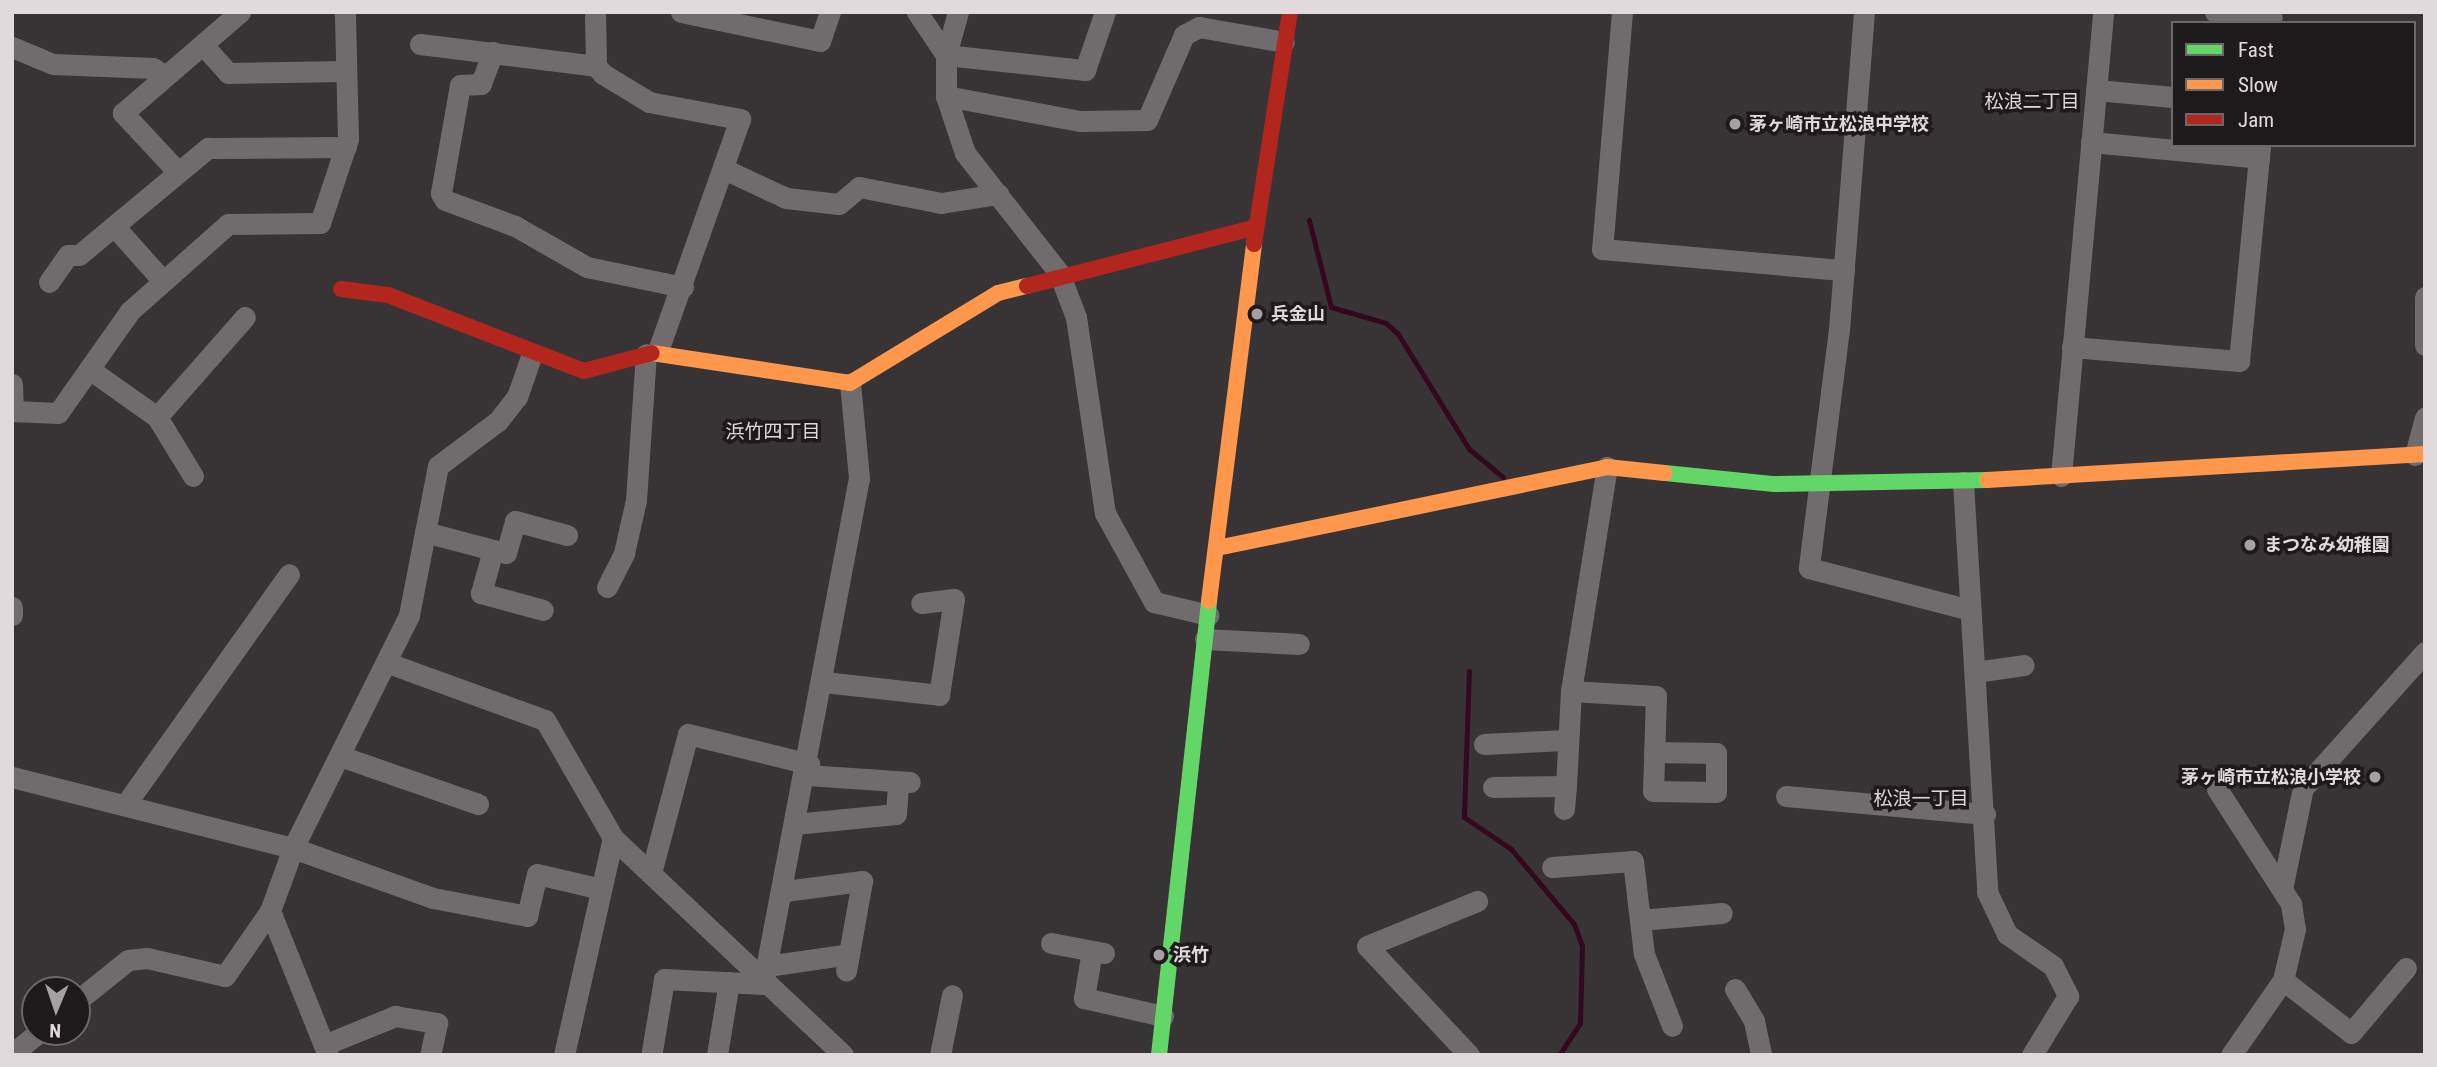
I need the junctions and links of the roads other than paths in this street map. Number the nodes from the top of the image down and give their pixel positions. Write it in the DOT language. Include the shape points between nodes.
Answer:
graph roads {
  1 [pos="240,12"];
  2 [pos="345,12"];
  3 [pos="595,12"];
  4 [pos="681,12"];
  5 [pos="830,12"];
  6 [pos="917,12"];
  7 [pos="958,12"];
  8 [pos="1105,12"];
  9 [pos="1290,12"];
  10 [pos="1622,12"];
  11 [pos="1864,12"];
  12 [pos="2103,12"];
  13 [pos="2215,12"];
  14 [pos="2272,17"];
  15 [pos="1284,42"];
  16 [pos="421,44"];
  17 [pos="203,45"];
  18 [pos="12,47"];
  19 [pos="493,52"];
  20 [pos="946,55"];
  21 [pos="596,66"];
  22 [pos="346,71"];
  23 [pos="165,76"];
  24 [pos="2096,90"];
  25 [pos="946,96"];
  26 [pos="2171,97"];
  27 [pos="2091,142"];
  28 [pos="345,147"];
  29 [pos="2171,147"];
  30 [pos="2175,147"];
  31 [pos="2259,152"];
  32 [pos="724,169"];
  33 [pos="178,172"];
  34 [pos="998,194"];
  35 [pos="114,226"];
  36 [pos="1253,228"];
  37 [pos="1844,270"];
  38 [pos="1059,273"];
  39 [pos="163,281"];
  40 [pos="49,282"];
  41 [pos="683,287"];
  42 [pos="341,289"];
  43 [pos="2425,297"];
  44 [pos="245,317"];
  45 [pos="2425,345"];
  46 [pos="2072,347"];
  47 [pos="652,353"];
  48 [pos="532,355"];
  49 [pos="89,369"];
  50 [pos="850,383"];
  51 [pos="12,384"];
  52 [pos="12,411"];
  53 [pos="157,417"];
  54 [pos="2425,417"];
  55 [pos="2420,455"];
  56 [pos="1607,467"];
  57 [pos="193,476"];
  58 [pos="2060,476"];
  59 [pos="1963,482"];
  60 [pos="1816,485"];
  61 [pos="425,532"];
  62 [pos="567,535"];
  63 [pos="1217,548"];
  64 [pos="493,550"];
  65 [pos="289,574"];
  66 [pos="607,587"];
  67 [pos="921,603"];
  68 [pos="12,607"];
  69 [pos="543,610"];
  70 [pos="1970,610"];
  71 [pos="1208,614"];
  72 [pos="12,615"];
  73 [pos="1205,639"];
  74 [pos="1299,644"];
  75 [pos="2425,652"];
  76 [pos="388,663"];
  77 [pos="2024,665"];
  78 [pos="1975,672"];
  79 [pos="824,681"];
  80 [pos="1571,691"];
  81 [pos="1565,740"];
  82 [pos="1484,744"];
  83 [pos="1654,751"];
  84 [pos="343,757"];
  85 [pos="808,769"];
  86 [pos="12,777"];
  87 [pos="1566,786"];
  88 [pos="1493,788"];
  89 [pos="2217,789"];
  90 [pos="1786,796"];
  91 [pos="472,798"];
  92 [pos="125,805"];
  93 [pos="1564,809"];
  94 [pos="1985,814"];
  95 [pos="795,824"];
  96 [pos="613,838"];
  97 [pos="293,848"];
  98 [pos="1552,867"];
  99 [pos="651,873"];
  100 [pos="601,889"];
  101 [pos="2282,889"];
  102 [pos="785,891"];
  103 [pos="1477,901"];
  104 [pos="270,911"];
  105 [pos="1721,913"];
  106 [pos="1640,920"];
  107 [pos="1051,943"];
  108 [pos="2406,968"];
  109 [pos="765,975"];
  110 [pos="2283,980"];
  111 [pos="729,982"];
  112 [pos="1735,989"];
  113 [pos="91,990"];
  114 [pos="952,995"];
  115 [pos="1163,1016"];
  116 [pos="1672,1026"];
  117 [pos="326,1050"];
  118 [pos="656,1052"];
  119 [pos="430,1055"];
  120 [pos="564,1055"];
  121 [pos="717,1055"];
  122 [pos="843,1055"];
  123 [pos="940,1055"];
  124 [pos="1158,1055"];
  125 [pos="1469,1055"];
  126 [pos="1761,1055"];
  127 [pos="2032,1055"];
  128 [pos="2231,1055"];
  1 -- 17 [label="street"];
  2 -- 22 [label="street"];
  3 -- 21 [label="street"];
  4 -- 5 [label="street" via="821,41"];
  6 -- 20 [label="street"];
  7 -- 20 [label="street"];
  8 -- 20 [label="street" via="1085,70"];
  9 -- 15 [label="street"];
  10 -- 37 [label="street" via="1602,249"];
  11 -- 37 [label="street"];
  12 -- 24 [label="street"];
  13 -- 14 [label="street"];
  15 -- 25 [label="street" via="1199,27 1184,35 1147,120 1080,121"];
  15 -- 36 [label="street"];
  16 -- 19 [label="street"];
  17 -- 22 [label="street" via="228,73"];
  17 -- 23 [label="street"];
  18 -- 23 [label="street" via="53,64 153,68"];
  19 -- 21 [label="street"];
  19 -- 41 [label="street" via="481,84 460,85 441,193 445,200 516,226 587,267"];
  20 -- 25 [label="street"];
  21 -- 32 [label="street" via="649,102 740,120"];
  22 -- 28 [label="street"];
  23 -- 33 [label="street" via="123,113"];
  24 -- 26 [label="street"];
  24 -- 27 [label="street"];
  25 -- 34 [label="street" via="965,153"];
  27 -- 29 [label="street"];
  27 -- 46 [label="street"];
  28 -- 33 [label="street" via="208,148"];
  28 -- 39 [label="street" via="320,223 228,223"];
  30 -- 31 [label="street"];
  31 -- 46 [label="street" via="2239,361"];
  32 -- 34 [label="street" via="786,198 839,204 859,187 941,203"];
  32 -- 41 [label="street"];
  33 -- 35 [label="street"];
  34 -- 38 [label="street"];
  35 -- 39 [label="street"];
  35 -- 40 [label="street" via="79,255 68,255"];
  36 -- 38 [label="street"];
  36 -- 63 [label="street"];
  37 -- 60 [label="street"];
  38 -- 50 [label="street" via="998,293"];
  38 -- 71 [label="street" via="1081,337 1109,523 1154,602"];
  39 -- 49 [label="street" via="123,320"];
  41 -- 47 [label="street"];
  42 -- 48 [label="street" via="388,295"];
  43 -- 45 [label="street"];
  44 -- 53 [label="street"];
  46 -- 58 [label="street"];
  47 -- 48 [label="street" via="584,370"];
  47 -- 50 [label="street"];
  47 -- 66 [label="street" via="636,500 624,552"];
  48 -- 61 [label="street" via="517,397 498,421 438,466"];
  49 -- 52 [label="street" via="58,413"];
  49 -- 53 [label="street"];
  50 -- 79 [label="street" via="859,478"];
  51 -- 52 [label="street"];
  53 -- 57 [label="street"];
  54 -- 55 [label="street"];
  55 -- 58 [label="street"];
  56 -- 60 [label="street"];
  56 -- 63 [label="street"];
  56 -- 80 [label="street"];
  58 -- 59 [label="street"];
  59 -- 60 [label="street"];
  59 -- 70 [label="street"];
  60 -- 70 [label="street" via="1812,574"];
  61 -- 64 [label="street"];
  61 -- 76 [label="street" via="409,615"];
  62 -- 64 [label="street" via="514,521 506,554"];
  63 -- 71 [label="street"];
  64 -- 69 [label="street" via="481,593"];
  65 -- 92 [label="street"];
  67 -- 79 [label="street" via="954,599 939,695"];
  68 -- 72 [label="street"];
  70 -- 78 [label="street"];
  71 -- 73 [label="street"];
  73 -- 74 [label="street"];
  73 -- 115 [label="street"];
  75 -- 101 [label="street" via="2303,788"];
  76 -- 84 [label="street"];
  76 -- 96 [label="street" via="545,720"];
  77 -- 78 [label="street"];
  78 -- 94 [label="street"];
  79 -- 85 [label="street"];
  80 -- 81 [label="street"];
  80 -- 83 [label="street" via="1656,687"];
  81 -- 82 [label="street"];
  81 -- 87 [label="street"];
  84 -- 91 [label="street"];
  84 -- 97 [label="street"];
  85 -- 95 [label="street"];
  85 -- 95 [label="street" via="905,782 896,814"];
  85 -- 99 [label="street" via="688,734"];
  86 -- 92 [label="street"];
  87 -- 88 [label="street"];
  87 -- 93 [label="street"];
  89 -- 101 [label="street"];
  90 -- 94 [label="street"];
  92 -- 97 [label="street"];
  94 -- 127 [label="street" via="1987,892 1997,918 2018,947 2053,967 2067,996"];
  95 -- 102 [label="street"];
  96 -- 99 [label="street"];
  96 -- 100 [label="street"];
  97 -- 100 [label="street" via="433,898 527,916 537,874"];
  97 -- 104 [label="street"];
  98 -- 106 [label="street" via="1633,861"];
  99 -- 109 [label="street"];
  100 -- 120 [label="street"];
  101 -- 110 [label="street" via="2295,929"];
  102 -- 109 [label="street"];
  102 -- 109 [label="street" via="862,881 847,962"];
  103 -- 125 [label="street" via="1367,946"];
  104 -- 113 [label="street" via="225,976 147,958 128,960"];
  104 -- 117 [label="street"];
  105 -- 106 [label="street"];
  106 -- 116 [label="street" via="1644,954"];
  107 -- 115 [label="street" via="1099,952 1084,998"];
  108 -- 110 [label="street" via="2351,1033"];
  109 -- 111 [label="street"];
  109 -- 122 [label="street"];
  110 -- 128 [label="street"];
  111 -- 118 [label="street" via="664,979"];
  111 -- 121 [label="street"];
  112 -- 126 [label="street" via="1754,1021"];
  114 -- 123 [label="street"];
  115 -- 124 [label="street"];
  117 -- 119 [label="street" via="396,1016 437,1023"];
}
